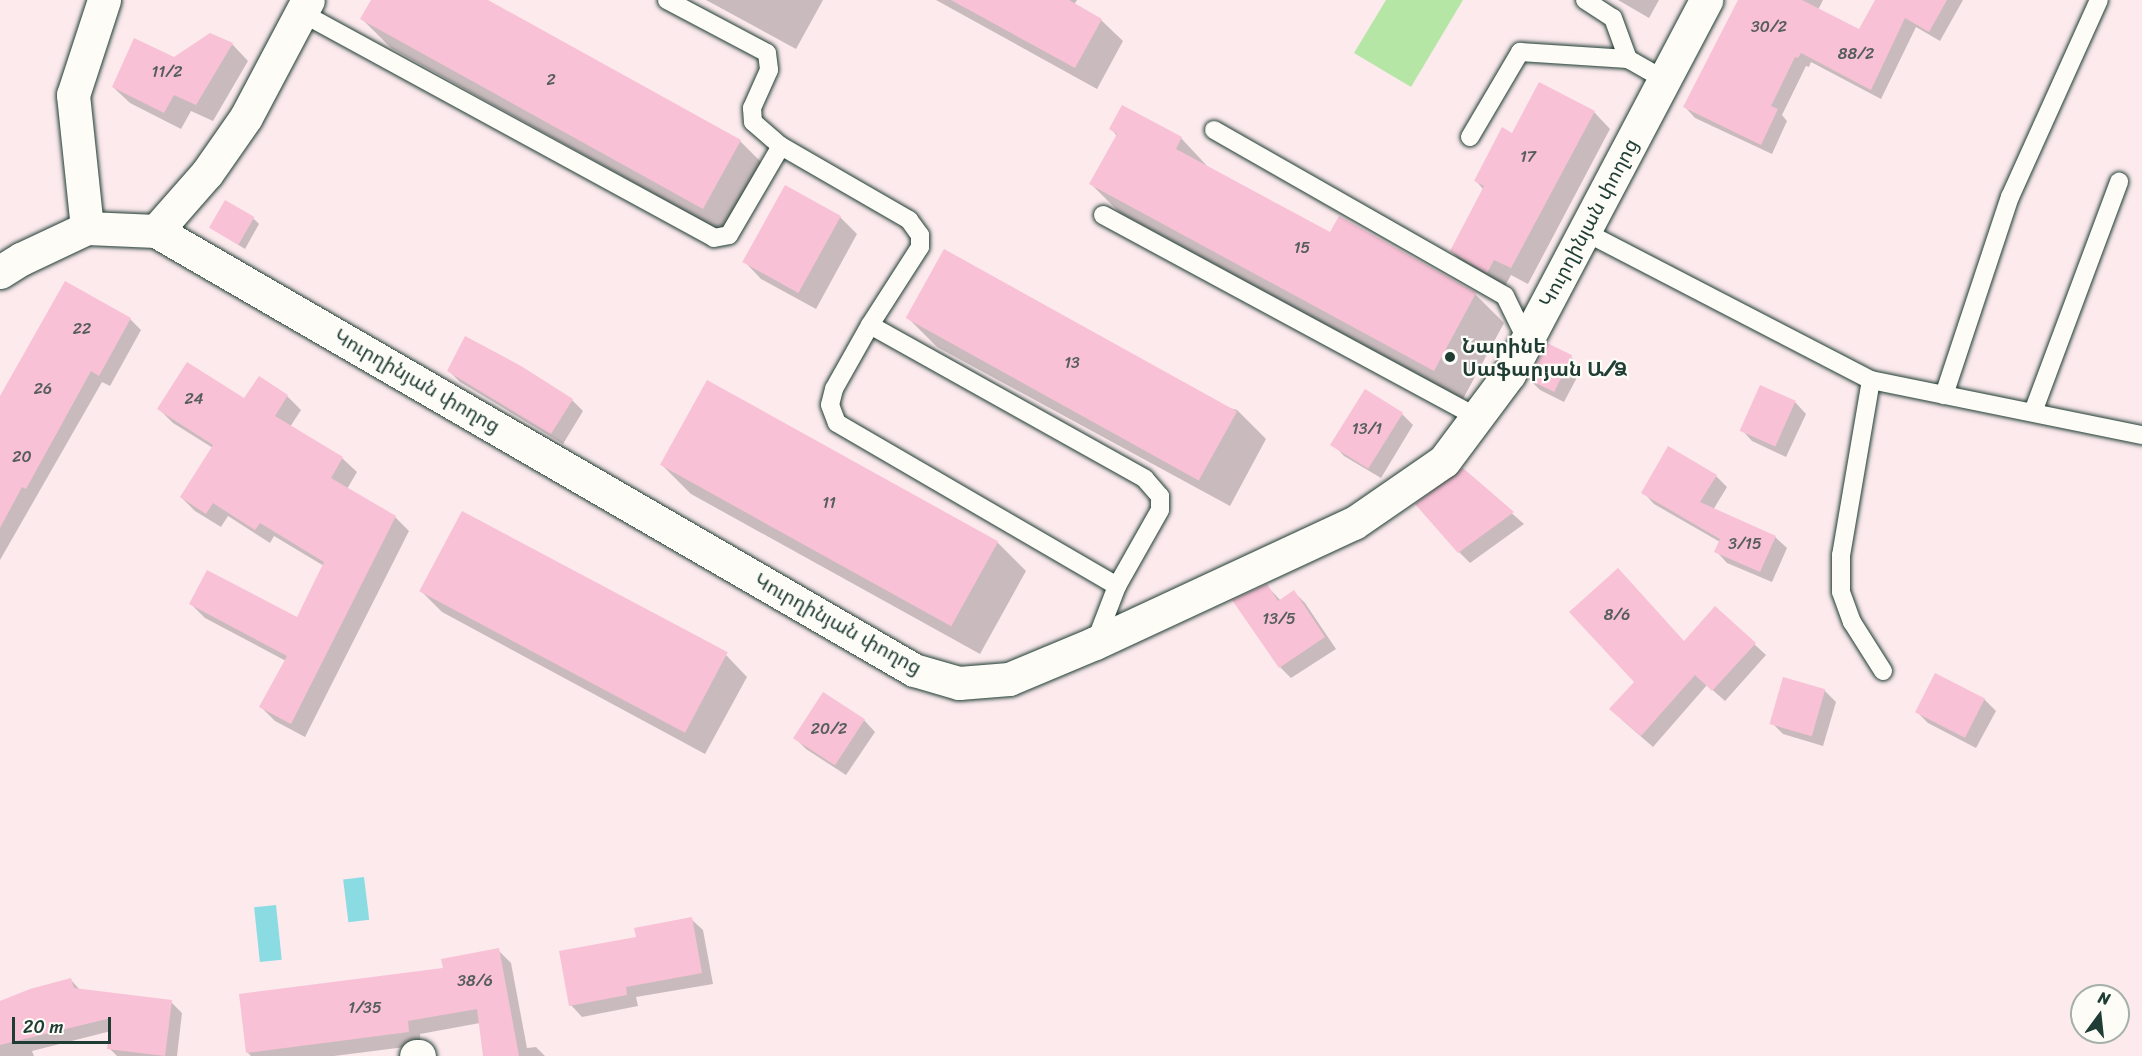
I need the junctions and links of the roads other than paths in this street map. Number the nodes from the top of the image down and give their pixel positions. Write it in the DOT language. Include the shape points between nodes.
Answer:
graph roads {
  1 [pos="104,0"];
  2 [pos="667,0"];
  3 [pos="1585,0"];
  4 [pos="1706,0"];
  5 [pos="2099,0"];
  6 [pos="305,6"];
  7 [pos="1629,59"];
  8 [pos="1665,80"];
  9 [pos="1214,130"];
  10 [pos="1470,137"];
  11 [pos="781,146"];
  12 [pos="2119,182"];
  13 [pos="1103,215"];
  14 [pos="87,228"];
  15 [pos="156,231"];
  16 [pos="1585,232"];
  17 [pos="0,272"];
  18 [pos="870,325"];
  19 [pos="1527,341"];
  20 [pos="1870,380"];
  21 [pos="1944,394"];
  22 [pos="2033,412"];
  23 [pos="1477,417"];
  24 [pos="2142,435"];
  25 [pos="1117,586"];
  26 [pos="1095,643"];
  27 [pos="1883,671"];
  1 -- 14 [label="street" via="73,95"];
  2 -- 11 [label="lane" via="767,53 769,70 752,108 753,123"];
  3 -- 7 [label="lane" via="1612,18"];
  4 -- 8 [label="street, Կուրղինյան փողոց"];
  5 -- 21 [label="lane" via="2010,197"];
  6 -- 11 [label="lane" via="714,238 729,235"];
  6 -- 15 [label="street" via="246,117 207,173"];
  7 -- 8 [label="lane"];
  7 -- 10 [label="lane" via="1520,52"];
  8 -- 16 [label="street, Կուրղինյան փողոց"];
  9 -- 19 [label="lane" via="1505,296"];
  11 -- 18 [label="lane" via="909,220 920,235 920,248"];
  12 -- 22 [label="lane"];
  13 -- 23 [label="lane"];
  14 -- 15 [label="street, Կուրղինյան փողոց"];
  14 -- 17 [label="street, Կուրղինյան փողոց"];
  15 -- 26 [label="street, Կուրղինյան փողոց" via="914,670 959,683 1009,679"];
  16 -- 19 [label="street, Կուրղինյան փողոց"];
  16 -- 20 [label="lane"];
  18 -- 25 [label="lane" via="834,389 830,405 837,423"];
  18 -- 25 [label="lane" via="1145,479 1160,496 1160,510"];
  19 -- 23 [label="street, Կուրղինյան փողոց" via="1509,374"];
  20 -- 21 [label="lane"];
  20 -- 27 [label="lane" via="1841,555 1841,592 1852,622"];
  21 -- 22 [label="lane"];
  22 -- 24 [label="lane"];
  23 -- 26 [label="street, Կուրղինյան փողոց" via="1444,461 1354,523"];
  25 -- 26 [label="lane"];
}
